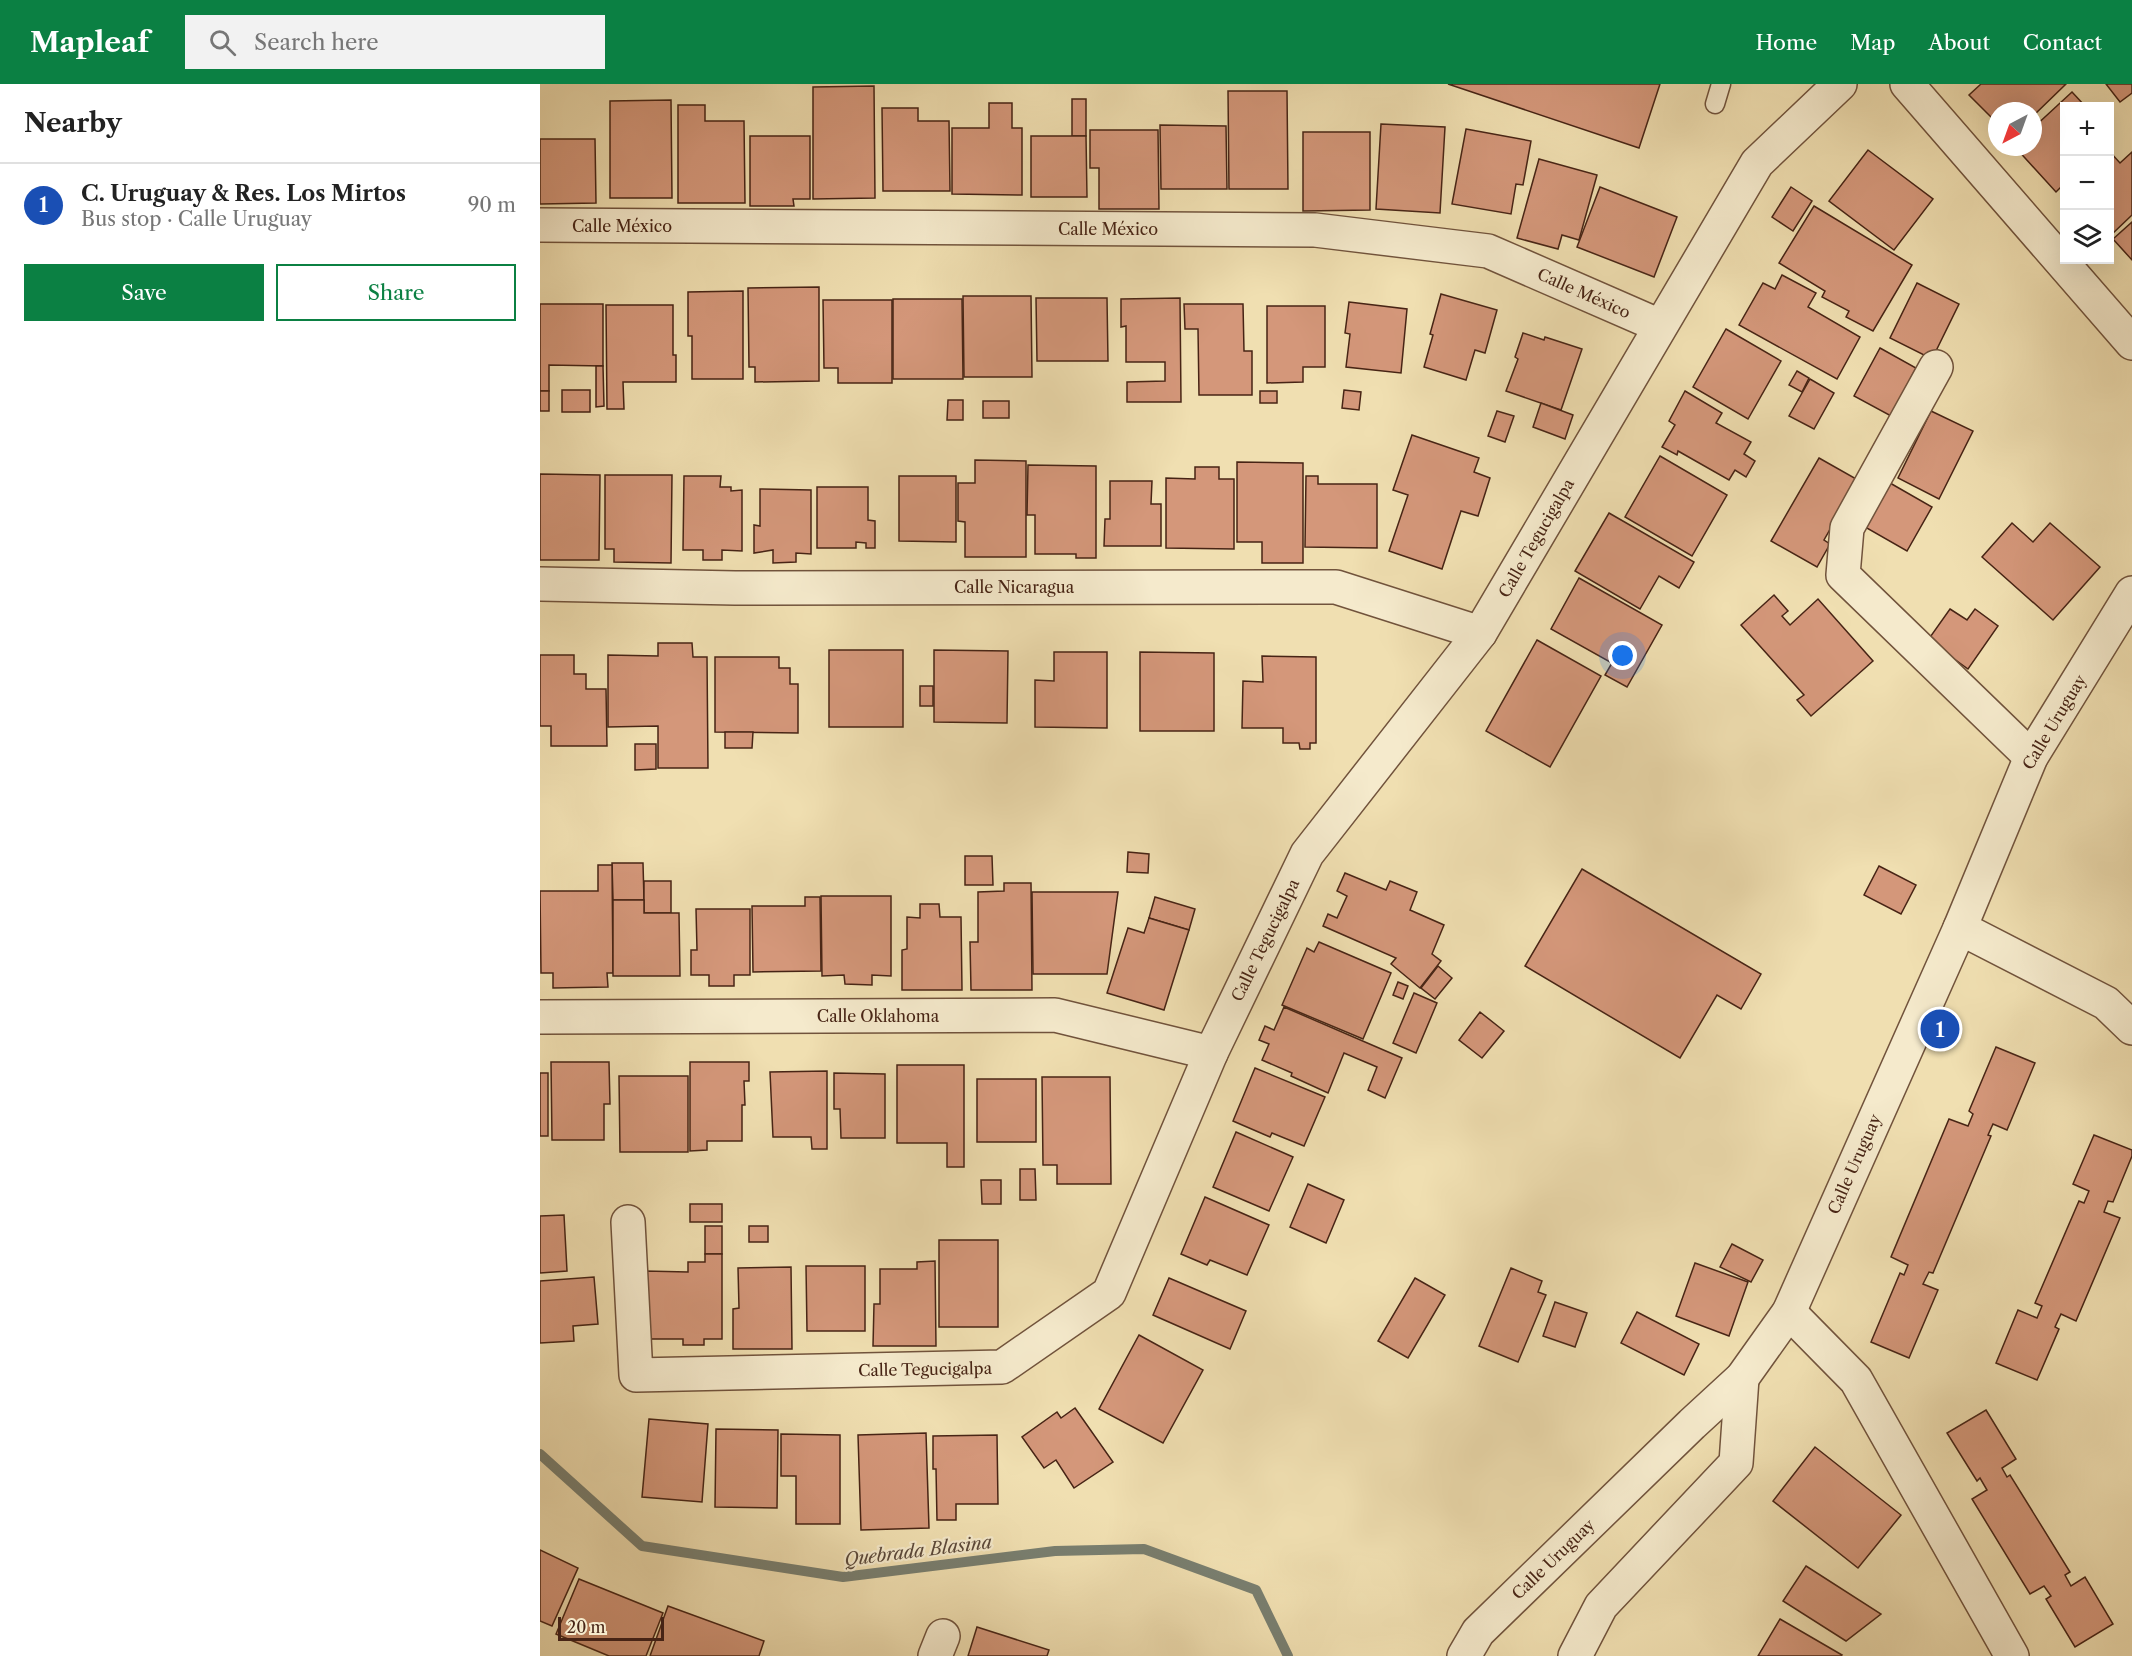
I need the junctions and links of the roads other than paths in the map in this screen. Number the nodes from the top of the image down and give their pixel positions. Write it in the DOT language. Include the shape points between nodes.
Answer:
graph roads {
  1 [pos="1721,84"];
  2 [pos="1840,84"];
  3 [pos="1907,84"];
  4 [pos="1716,104"];
  5 [pos="540,225"];
  6 [pos="1660,326"];
  7 [pos="2132,343"];
  8 [pos="1936,367"];
  9 [pos="540,584"];
  10 [pos="2132,593"];
  11 [pos="1480,633"];
  12 [pos="2031,758"];
  13 [pos="1960,927"];
  14 [pos="540,1017"];
  15 [pos="2132,1028"];
  16 [pos="1211,1053"];
  17 [pos="628,1222"];
  18 [pos="1789,1312"];
  19 [pos="1742,1378"];
  20 [pos="1464,1656"];
  21 [pos="1575,1656"];
  22 [pos="2012,1656"];
  1 -- 4 [label="lane"];
  2 -- 6 [label="street, Calle Tegucigalpa" via="1757,163"];
  3 -- 7 [label="street"];
  5 -- 6 [label="street, Calle México" via="1316,230 1488,251"];
  6 -- 11 [label="street, Calle Tegucigalpa"];
  8 -- 12 [label="street" via="1847,528 1843,575"];
  9 -- 11 [label="street, Calle Nicaragua" via="735,588 1336,587"];
  10 -- 12 [label="street, Calle Uruguay"];
  11 -- 16 [label="street, Calle Tegucigalpa" via="1307,854"];
  12 -- 13 [label="street, Calle Uruguay"];
  13 -- 15 [label="street" via="2106,1003"];
  13 -- 18 [label="street, Calle Uruguay"];
  14 -- 16 [label="street, Calle Oklahoma" via="1055,1015"];
  16 -- 17 [label="street, Calle Tegucigalpa" via="1109,1293 1002,1368 636,1375"];
  18 -- 19 [label="street, Calle Uruguay"];
  18 -- 22 [label="street" via="1856,1380"];
  19 -- 20 [label="street, Calle Uruguay" via="1478,1632"];
  19 -- 21 [label="street" via="1737,1463 1601,1606"];
}
